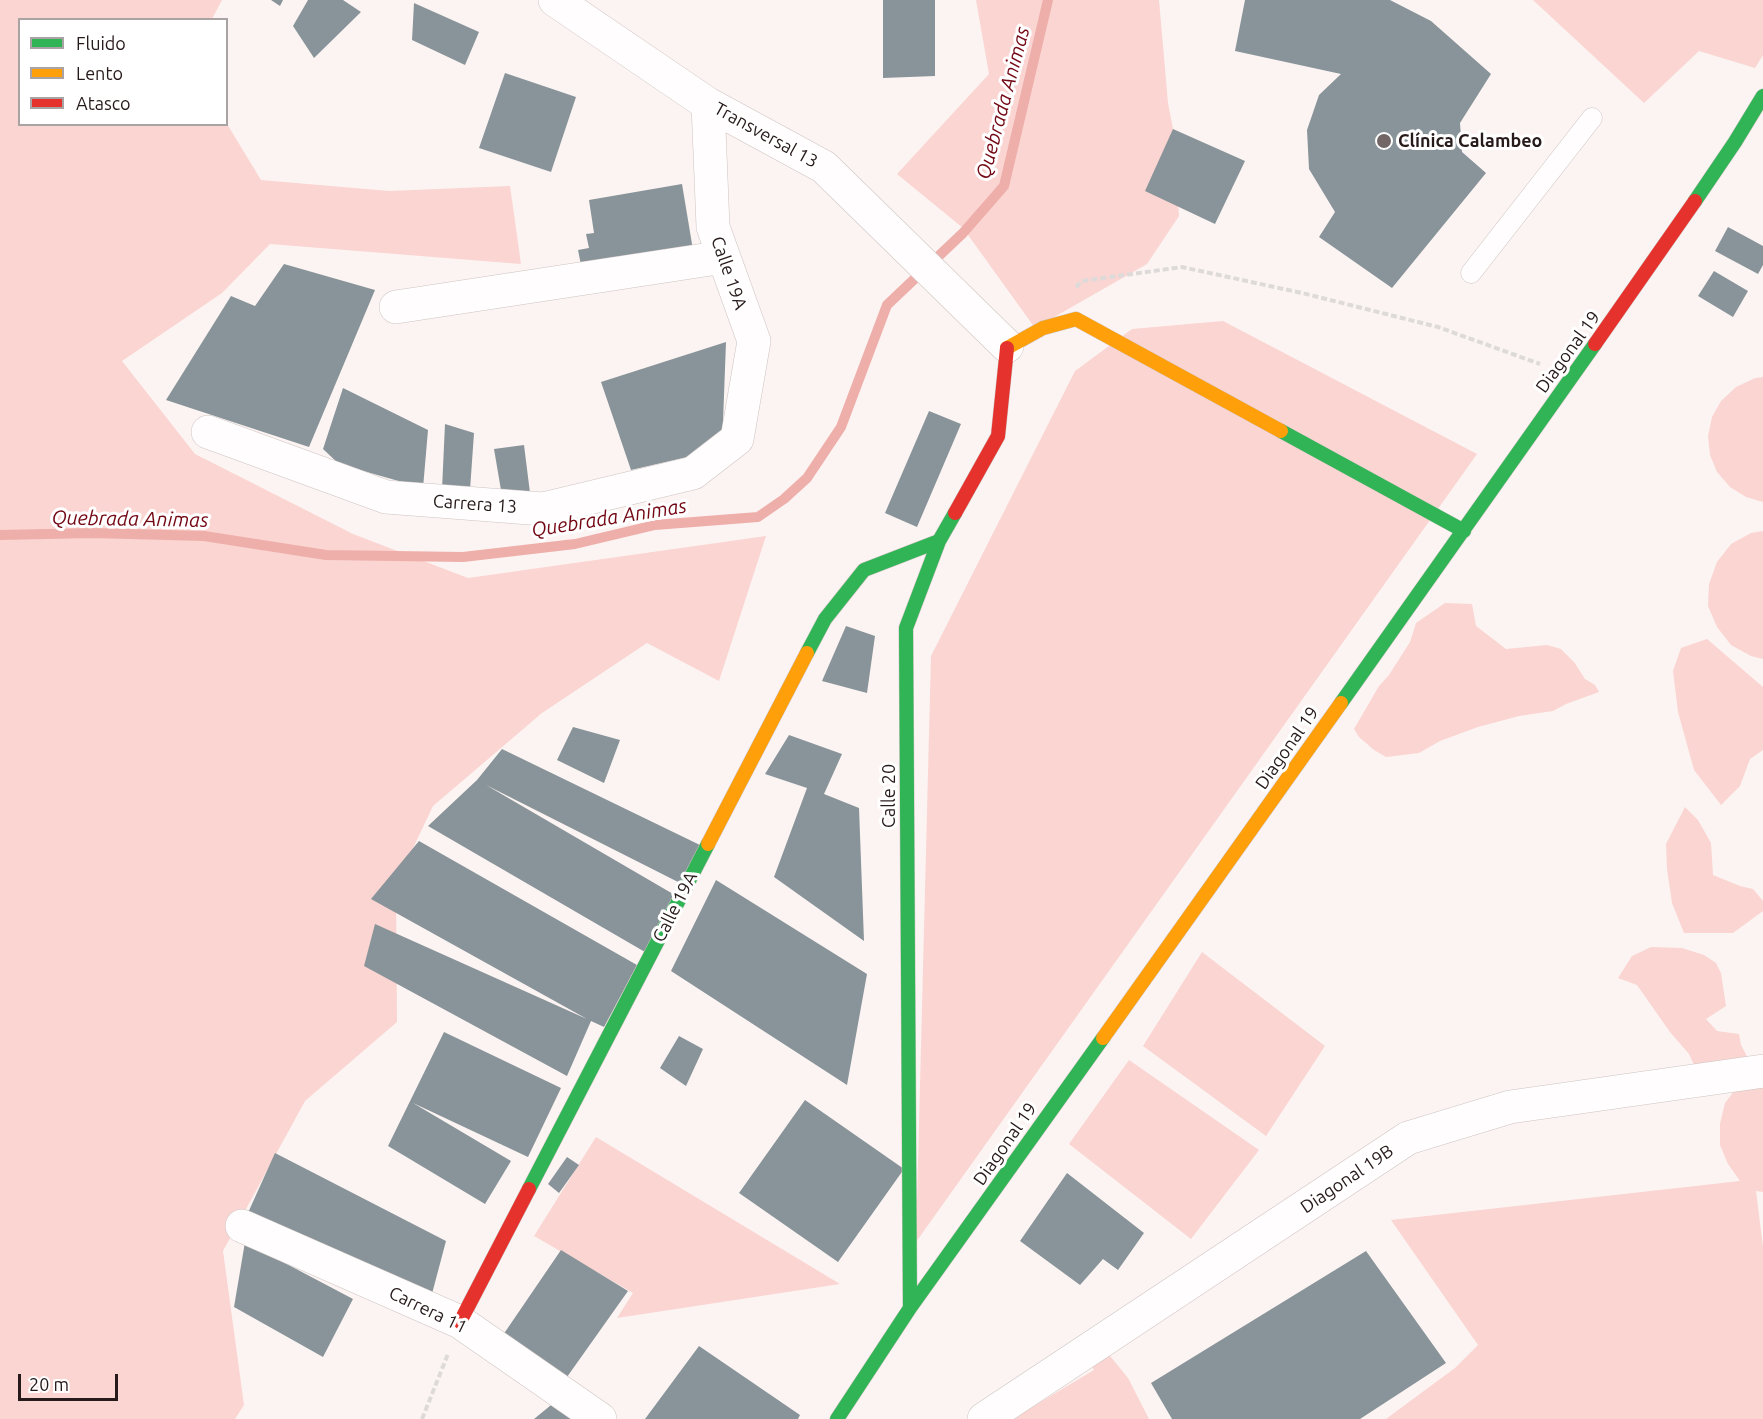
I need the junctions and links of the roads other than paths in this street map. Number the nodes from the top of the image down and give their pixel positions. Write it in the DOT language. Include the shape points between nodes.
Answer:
graph roads {
  1 [pos="555,0"];
  2 [pos="1763,96"];
  3 [pos="708,104"];
  4 [pos="1592,118"];
  5 [pos="724,257"];
  6 [pos="1471,273"];
  7 [pos="396,307"];
  8 [pos="1007,346"];
  9 [pos="208,432"];
  10 [pos="737,439"];
  11 [pos="1464,531"];
  12 [pos="939,541"];
  13 [pos="1763,1071"];
  14 [pos="242,1226"];
  15 [pos="910,1308"];
  16 [pos="460,1322"];
  17 [pos="600,1419"];
  18 [pos="837,1419"];
  19 [pos="984,1419"];
  1 -- 3 [label="street, Transversal 13"];
  2 -- 11 [label="street, Diagonal 19" via="1604,333"];
  3 -- 5 [label="street, Calle 19A" via="713,226"];
  3 -- 8 [label="street, Transversal 13" via="824,167"];
  4 -- 6 [label="lane"];
  5 -- 7 [label="street"];
  5 -- 10 [label="street, Calle 19A" via="754,341"];
  8 -- 11 [label="street" via="1043,328 1076,319"];
  8 -- 12 [label="street, Calle 20" via="998,436"];
  9 -- 10 [label="street, Carrera 13" via="386,497 543,509 693,473"];
  11 -- 15 [label="street, Diagonal 19"];
  12 -- 15 [label="street, Calle 20" via="906,628"];
  12 -- 16 [label="street, Calle 19A" via="864,570 825,619"];
  13 -- 19 [label="street, Diagonal 19B" via="1510,1107 1408,1138"];
  14 -- 16 [label="street, Carrera 11"];
  15 -- 18 [label="street, Diagonal 19"];
  16 -- 17 [label="street, Carrera 11"];
}
